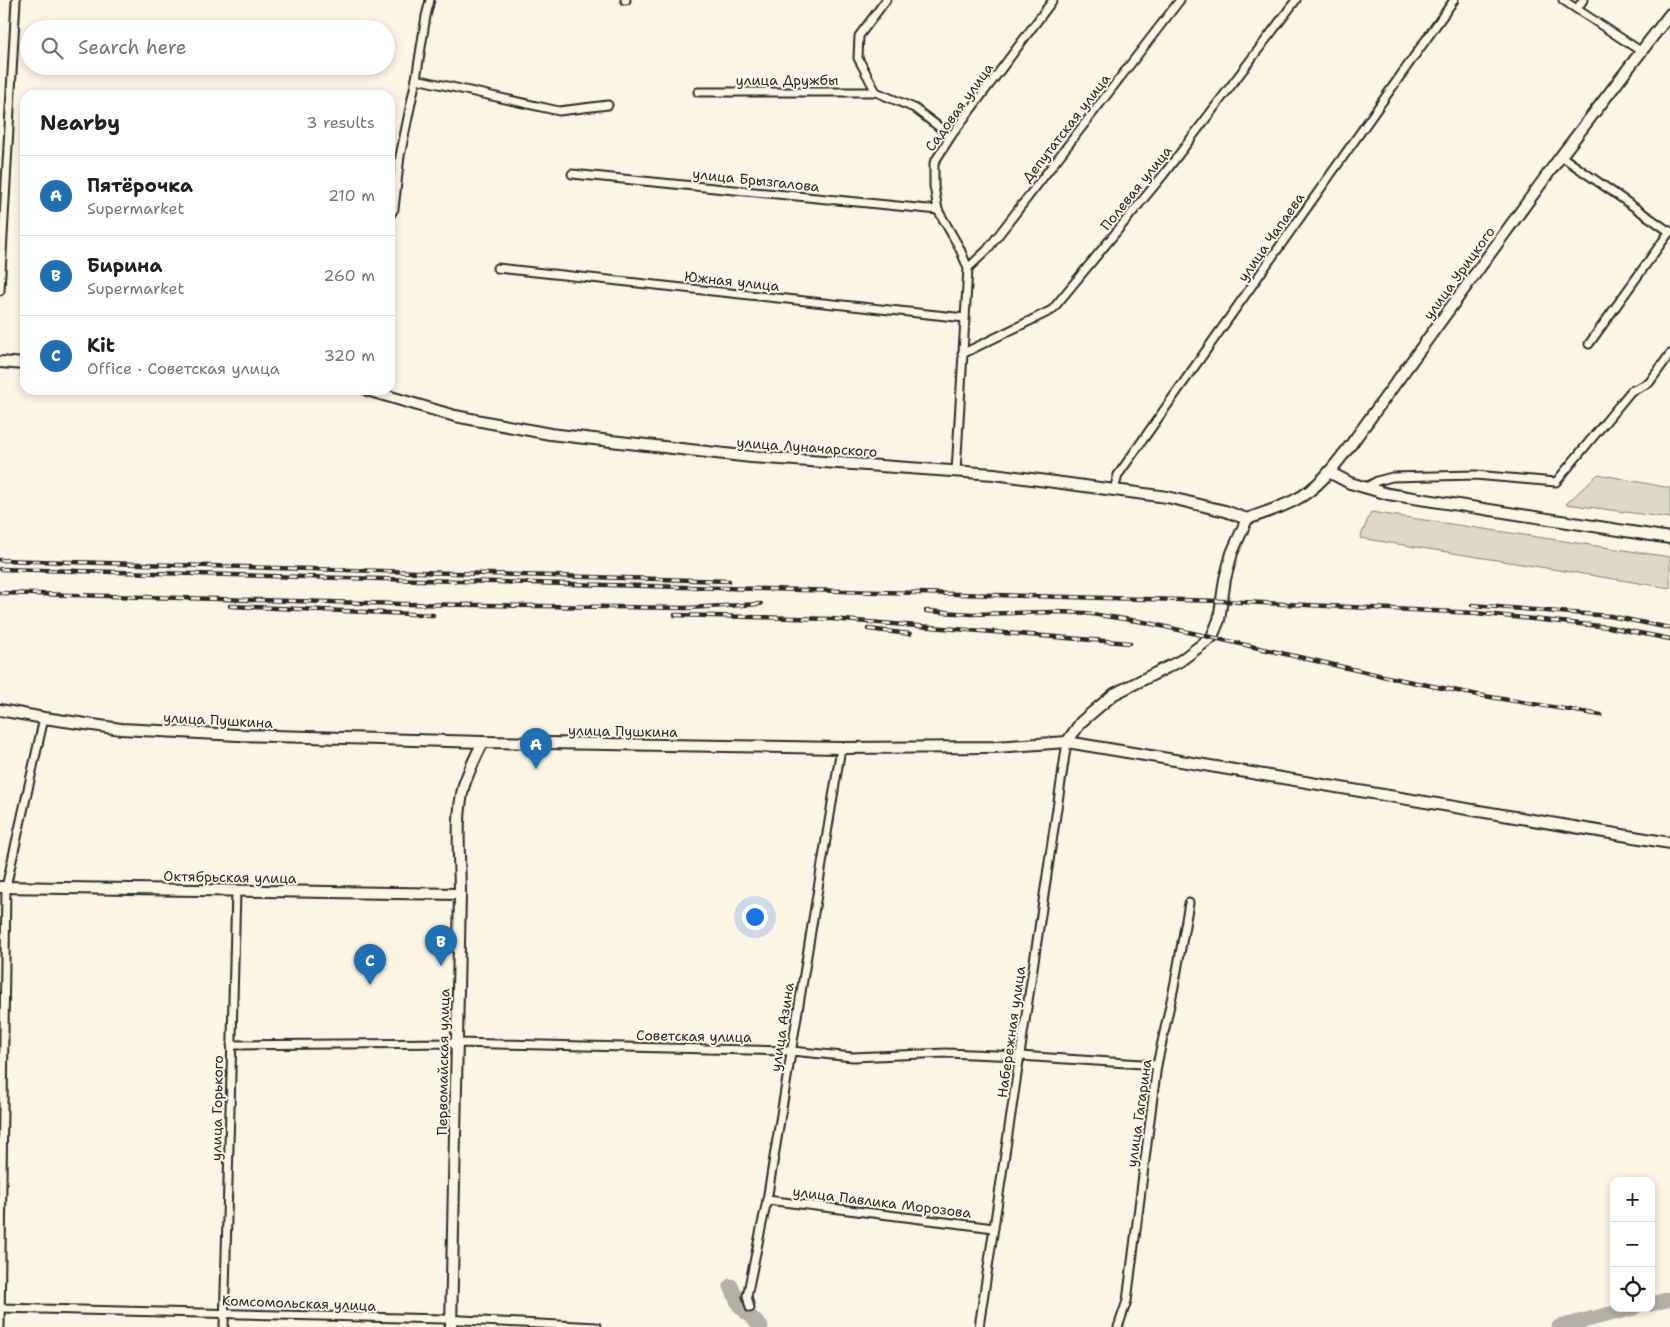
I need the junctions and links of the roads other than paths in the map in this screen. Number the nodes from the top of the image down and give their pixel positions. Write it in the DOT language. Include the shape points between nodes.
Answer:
graph roads {
  1 [pos="16,0"];
  2 [pos="430,0"];
  3 [pos="886,0"];
  4 [pos="1054,0"];
  5 [pos="1180,0"];
  6 [pos="1296,0"];
  7 [pos="1454,0"];
  8 [pos="1563,0"];
  9 [pos="1583,0"];
  10 [pos="1577,9"];
  11 [pos="1670,14"];
  12 [pos="1642,52"];
  13 [pos="416,79"];
  14 [pos="698,92"];
  15 [pos="876,92"];
  16 [pos="608,105"];
  17 [pos="951,136"];
  18 [pos="1561,156"];
  19 [pos="572,174"];
  20 [pos="395,200"];
  21 [pos="938,210"];
  22 [pos="1670,231"];
  23 [pos="497,268"];
  24 [pos="968,268"];
  25 [pos="0,291"];
  26 [pos="965,318"];
  27 [pos="1589,344"];
  28 [pos="962,354"];
  29 [pos="1670,354"];
  30 [pos="0,362"];
  31 [pos="20,364"];
  32 [pos="384,395"];
  33 [pos="956,472"];
  34 [pos="1329,472"];
  35 [pos="1365,488"];
  36 [pos="1114,490"];
  37 [pos="1247,519"];
  38 [pos="1670,538"];
  39 [pos="0,710"];
  40 [pos="44,718"];
  41 [pos="483,742"];
  42 [pos="1067,742"];
  43 [pos="841,748"];
  44 [pos="1670,843"];
  45 [pos="3,887"];
  46 [pos="236,891"];
  47 [pos="460,894"];
  48 [pos="1189,903"];
  49 [pos="457,1043"];
  50 [pos="231,1045"];
  51 [pos="791,1051"];
  52 [pos="1020,1056"];
  53 [pos="1157,1065"];
  54 [pos="766,1200"];
  55 [pos="994,1228"];
  56 [pos="0,1308"];
  57 [pos="750,1308"];
  58 [pos="224,1314"];
  59 [pos="452,1323"];
  60 [pos="0,1327"];
  61 [pos="224,1327"];
  62 [pos="597,1327"];
  63 [pos="979,1327"];
  64 [pos="1118,1327"];
  1 -- 25 [label="street"];
  2 -- 13 [label="street"];
  3 -- 15 [label="street" via="859,36 858,58"];
  4 -- 17 [label="street, Садовая улица"];
  5 -- 24 [label="street, Депутатская улица" via="987,250"];
  6 -- 28 [label="street, Полевая улица" via="1164,174 1052,310"];
  7 -- 36 [label="street, улица Чапаева" via="1118,475"];
  8 -- 10 [label="street"];
  9 -- 10 [label="street"];
  10 -- 12 [label="street"];
  11 -- 12 [label="street, улица Урицкого"];
  12 -- 18 [label="street, улица Урицкого"];
  13 -- 16 [label="street" via="559,111"];
  13 -- 20 [label="street" via="400,156"];
  14 -- 15 [label="street, улица Дружбы"];
  15 -- 17 [label="street, улица Дружбы" via="914,108"];
  17 -- 21 [label="street, Садовая улица" via="934,163"];
  18 -- 22 [label="street"];
  18 -- 34 [label="street, улица Урицкого"];
  19 -- 21 [label="street, улица Брызгалова"];
  21 -- 24 [label="street, Садовая улица"];
  22 -- 27 [label="street"];
  23 -- 26 [label="street, Южная улица"];
  24 -- 26 [label="street"];
  26 -- 28 [label="street"];
  28 -- 33 [label="street"];
  29 -- 35 [label="street" via="1649,383 1631,391 1556,482 1475,475 1392,477"];
  30 -- 31 [label="street"];
  32 -- 33 [label="street, улица Луначарского" via="456,416 550,434 751,457"];
  33 -- 36 [label="street, улица Луначарского"];
  34 -- 35 [label="street"];
  34 -- 37 [label="street, улица Урицкого" via="1314,488 1295,500"];
  35 -- 38 [label="street"];
  36 -- 37 [label="street, улица Луначарского" via="1167,497"];
  37 -- 42 [label="street" via="1232,553 1219,620 1212,637 1180,661 1114,694 1081,722"];
  39 -- 40 [label="street, улица Пушкина"];
  40 -- 41 [label="street, улица Пушкина" via="121,729"];
  40 -- 45 [label="street"];
  41 -- 43 [label="street, улица Пушкина"];
  41 -- 47 [label="street, Первомайская улица" via="467,777 461,801"];
  42 -- 43 [label="street, улица Пушкина" via="995,747"];
  42 -- 44 [label="street, улица Пушкина"];
  42 -- 52 [label="street, Набережная улица"];
  43 -- 51 [label="street, улица Азина"];
  45 -- 46 [label="street, Октябрьская улица"];
  45 -- 56 [label="street"];
  46 -- 47 [label="street, Октябрьская улица"];
  46 -- 50 [label="street, улица Горького"];
  47 -- 49 [label="street, Первомайская улица"];
  48 -- 53 [label="street, улица Гагарина"];
  49 -- 50 [label="street, Советская улица"];
  49 -- 51 [label="street, Советская улица"];
  49 -- 59 [label="street, Первомайская улица"];
  50 -- 58 [label="street, улица Горького"];
  51 -- 52 [label="street, Советская улица" via="852,1057 946,1053"];
  51 -- 54 [label="street, улица Азина"];
  52 -- 53 [label="street, Советская улица"];
  52 -- 55 [label="street, Набережная улица"];
  53 -- 64 [label="street, улица Гагарина" via="1127,1301"];
  54 -- 55 [label="street, улица Павлика Морозова"];
  54 -- 57 [label="street, улица Азина" via="747,1296"];
  55 -- 63 [label="street, Набережная улица"];
  56 -- 58 [label="street, Комсомольская улица"];
  56 -- 60 [label="street"];
  58 -- 59 [label="street, Комсомольская улица"];
  58 -- 61 [label="street, улица Горького"];
  59 -- 62 [label="street, Комсомольская улица"];
}
